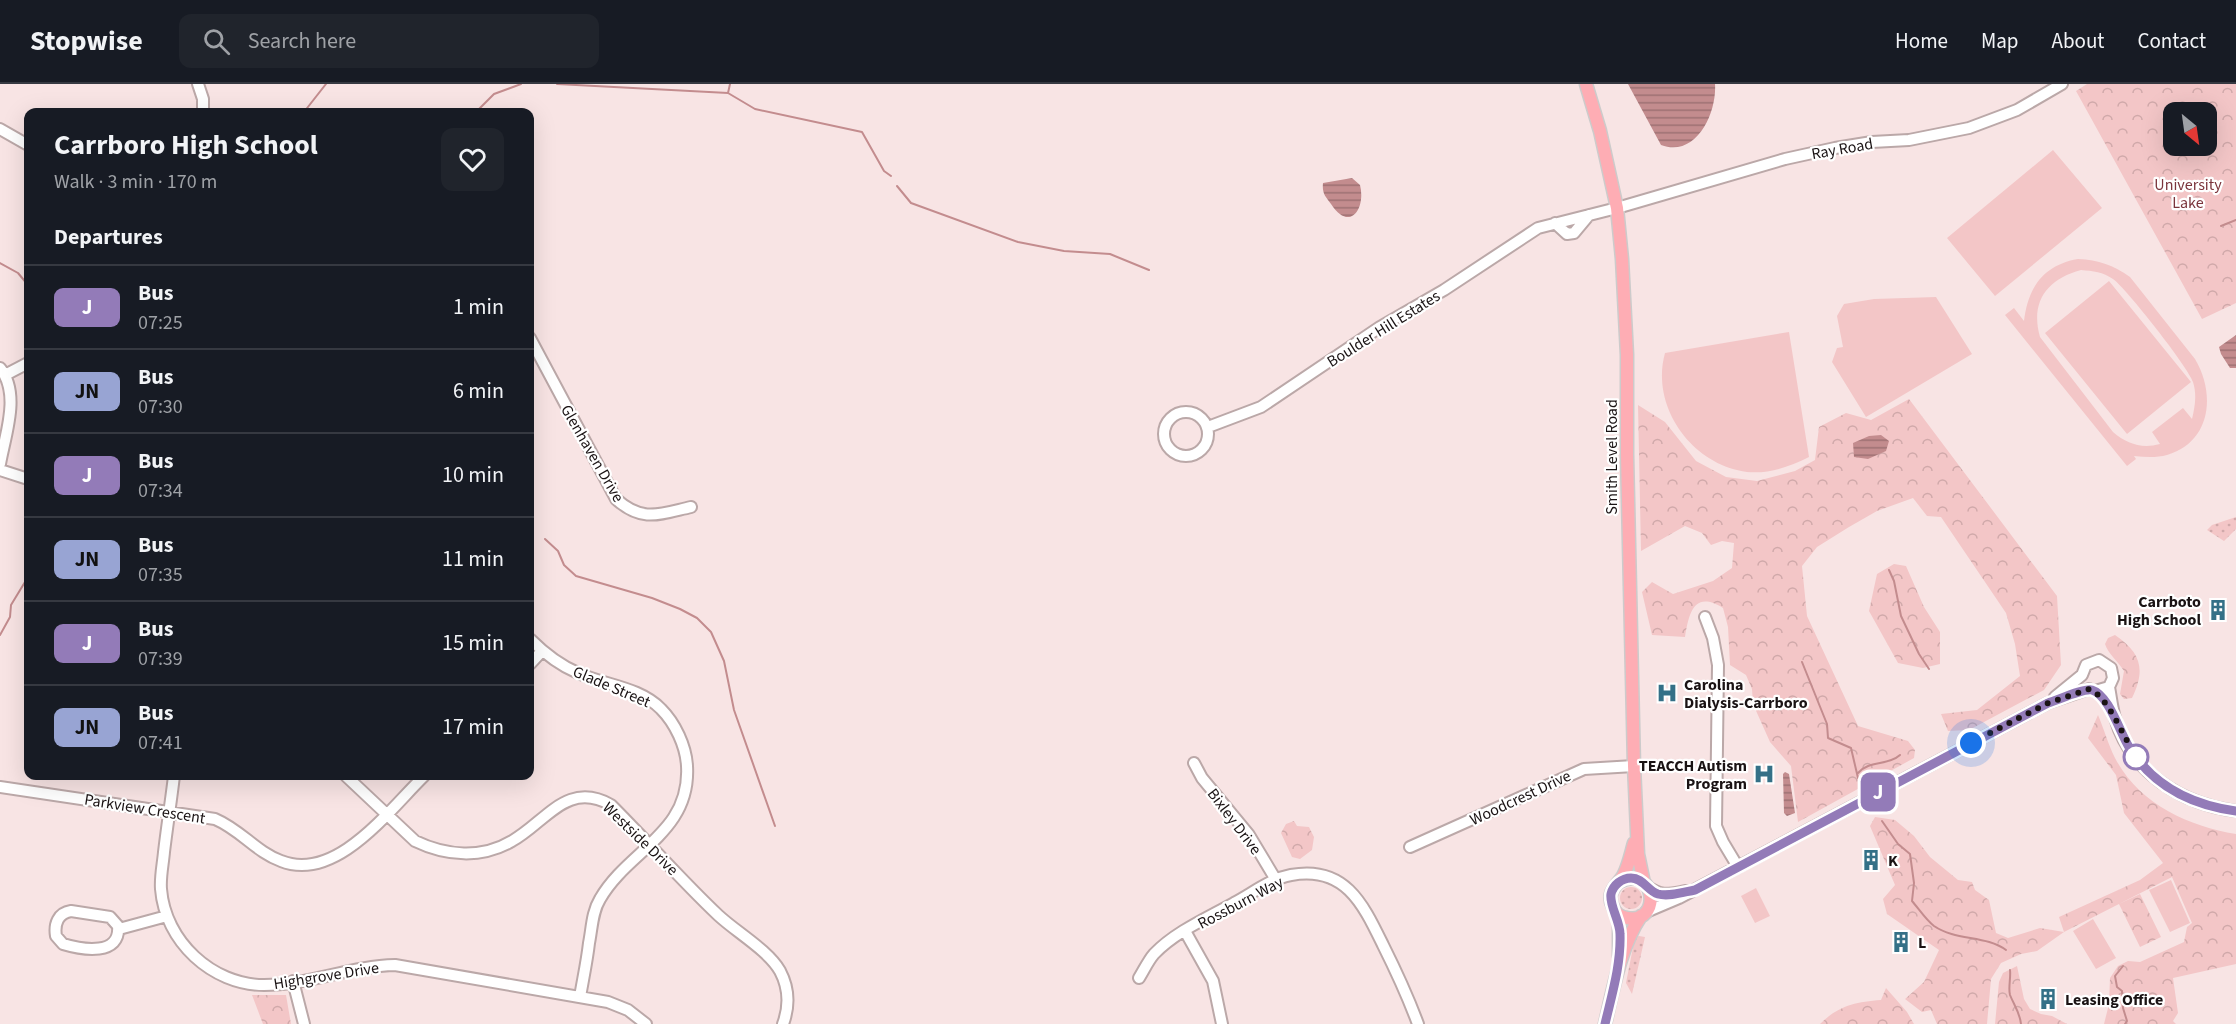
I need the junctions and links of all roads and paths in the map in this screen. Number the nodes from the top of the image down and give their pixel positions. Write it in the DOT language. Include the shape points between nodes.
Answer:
graph roads {
  1 [pos="198,84"];
  2 [pos="1586,84"];
  3 [pos="2062,84"];
  4 [pos="203,108"];
  5 [pos="0,129"];
  6 [pos="24,143"];
  7 [pos="1617,208"];
  8 [pos="534,345"];
  9 [pos="24,364"];
  10 [pos="3,371"];
  11 [pos="1208,427"];
  12 [pos="0,464"];
  13 [pos="0,470"];
  14 [pos="24,478"];
  15 [pos="691,507"];
  16 [pos="1705,617"];
  17 [pos="534,643"];
  18 [pos="542,651"];
  19 [pos="534,660"];
  20 [pos="2082,675"];
  21 [pos="2109,687"];
  22 [pos="2092,690"];
  23 [pos="2048,703"];
  24 [pos="2115,718"];
  25 [pos="1194,763"];
  26 [pos="1634,766"];
  27 [pos="173,780"];
  28 [pos="349,780"];
  29 [pos="420,780"];
  30 [pos="0,787"];
  31 [pos="2236,810"];
  32 [pos="169,812"];
  33 [pos="386,814"];
  34 [pos="1638,833"];
  35 [pos="650,845"];
  36 [pos="1410,847"];
  37 [pos="1738,867"];
  38 [pos="1276,879"];
  39 [pos="1619,882"];
  40 [pos="1646,885"];
  41 [pos="1695,890"];
  42 [pos="1616,912"];
  43 [pos="1644,914"];
  44 [pos="167,916"];
  45 [pos="118,929"];
  46 [pos="1185,931"];
  47 [pos="1618,970"];
  48 [pos="1139,978"];
  49 [pos="293,981"];
  50 [pos="580,997"];
  51 [pos="304,1024"];
  52 [pos="646,1024"];
  53 [pos="783,1024"];
  54 [pos="1222,1024"];
  55 [pos="1418,1024"];
  56 [pos="1605,1024"];
  1 -- 4 [label="street"];
  2 -- 7 [label="main road, Smith Level Road"];
  3 -- 7 [label="street, Ray Road" via="2018,110 1969,129 1835,148"];
  5 -- 6 [label="street"];
  7 -- 11 [label="street, Boulder Hill Estates" via="1538,228 1261,407"];
  7 -- 26 [label="main road, Smith Level Road" via="1626,316"];
  8 -- 15 [label="street, Glenhaven Drive" via="616,499 628,510 652,515"];
  9 -- 10 [label="street"];
  10 -- 12 [label="street" via="10,386 10,400"];
  11 -- 11 [label="street" via="1200,416 1180,412 1166,425 1165,439 1172,451 1193,455 1208,441"];
  13 -- 14 [label="street"];
  16 -- 37 [label="street" via="1718,665 1716,826"];
  17 -- 18 [label="street, Glade Street"];
  18 -- 19 [label="street"];
  18 -- 35 [label="street, Glade Street" via="579,674 644,697 661,708 671,722 686,755 684,799"];
  20 -- 21 [label="street" via="2090,662 2104,661 2113,673"];
  20 -- 22 [label="street" via="2085,685"];
  20 -- 23 [label="street"];
  21 -- 22 [label="street"];
  21 -- 24 [label="street"];
  22 -- 23 [label="street"];
  22 -- 24 [label="street"];
  23 -- 37 [label="street"];
  24 -- 31 [label="street" via="2130,748 2150,774 2176,794 2212,808"];
  25 -- 38 [label="street, Bixley Drive" via="1249,835"];
  26 -- 34 [label="main road, Smith Level Road"];
  26 -- 36 [label="street, Woodcrest Drive" via="1584,769"];
  27 -- 32 [label="street, Highgrove Drive"];
  28 -- 33 [label="street, Westside Drive"];
  29 -- 33 [label="street, Parkview Crescent"];
  30 -- 32 [label="street, Parkview Crescent"];
  32 -- 33 [label="street, Parkview Crescent" via="215,819 235,828 280,861 306,865 327,861 344,852"];
  32 -- 44 [label="street, Highgrove Drive" via="160,887"];
  33 -- 35 [label="street, Westside Drive" via="415,841 429,848 453,854 474,853 513,841 568,801 598,797"];
  34 -- 39 [label="main road, Smith Level Road"];
  34 -- 40 [label="main road, Smith Level Road" via="1639,864"];
  35 -- 50 [label="street, Glade Street" via="614,880 600,900 592,918"];
  35 -- 53 [label="street, Westside Drive" via="718,916 779,969 789,1005"];
  37 -- 41 [label="street"];
  38 -- 46 [label="street, Rossburn Way"];
  38 -- 55 [label="street, Rossburn Way" via="1321,875 1350,889 1364,905"];
  39 -- 40 [label="main road" via="1632,878"];
  39 -- 42 [label="main road" via="1611,893"];
  40 -- 41 [label="street" via="1664,895"];
  40 -- 43 [label="main road" via="1651,899"];
  41 -- 43 [label="street"];
  42 -- 43 [label="main road" via="1628,919"];
  42 -- 47 [label="main road" via="1620,936"];
  43 -- 47 [label="main road" via="1631,934"];
  44 -- 45 [label="street"];
  44 -- 49 [label="street, Highgrove Drive" via="187,950 219,974 239,982 264,985"];
  45 -- 45 [label="street" via="110,916 71,911 59,918 55,931 63,944 99,949 113,944"];
  46 -- 48 [label="street, Rossburn Way" via="1152,956"];
  46 -- 54 [label="street" via="1213,981"];
  47 -- 56 [label="main road"];
  49 -- 50 [label="street, Highgrove Drive" via="375,965 395,965"];
  49 -- 51 [label="street"];
  50 -- 52 [label="street, Highgrove Drive" via="628,1010"];
}
